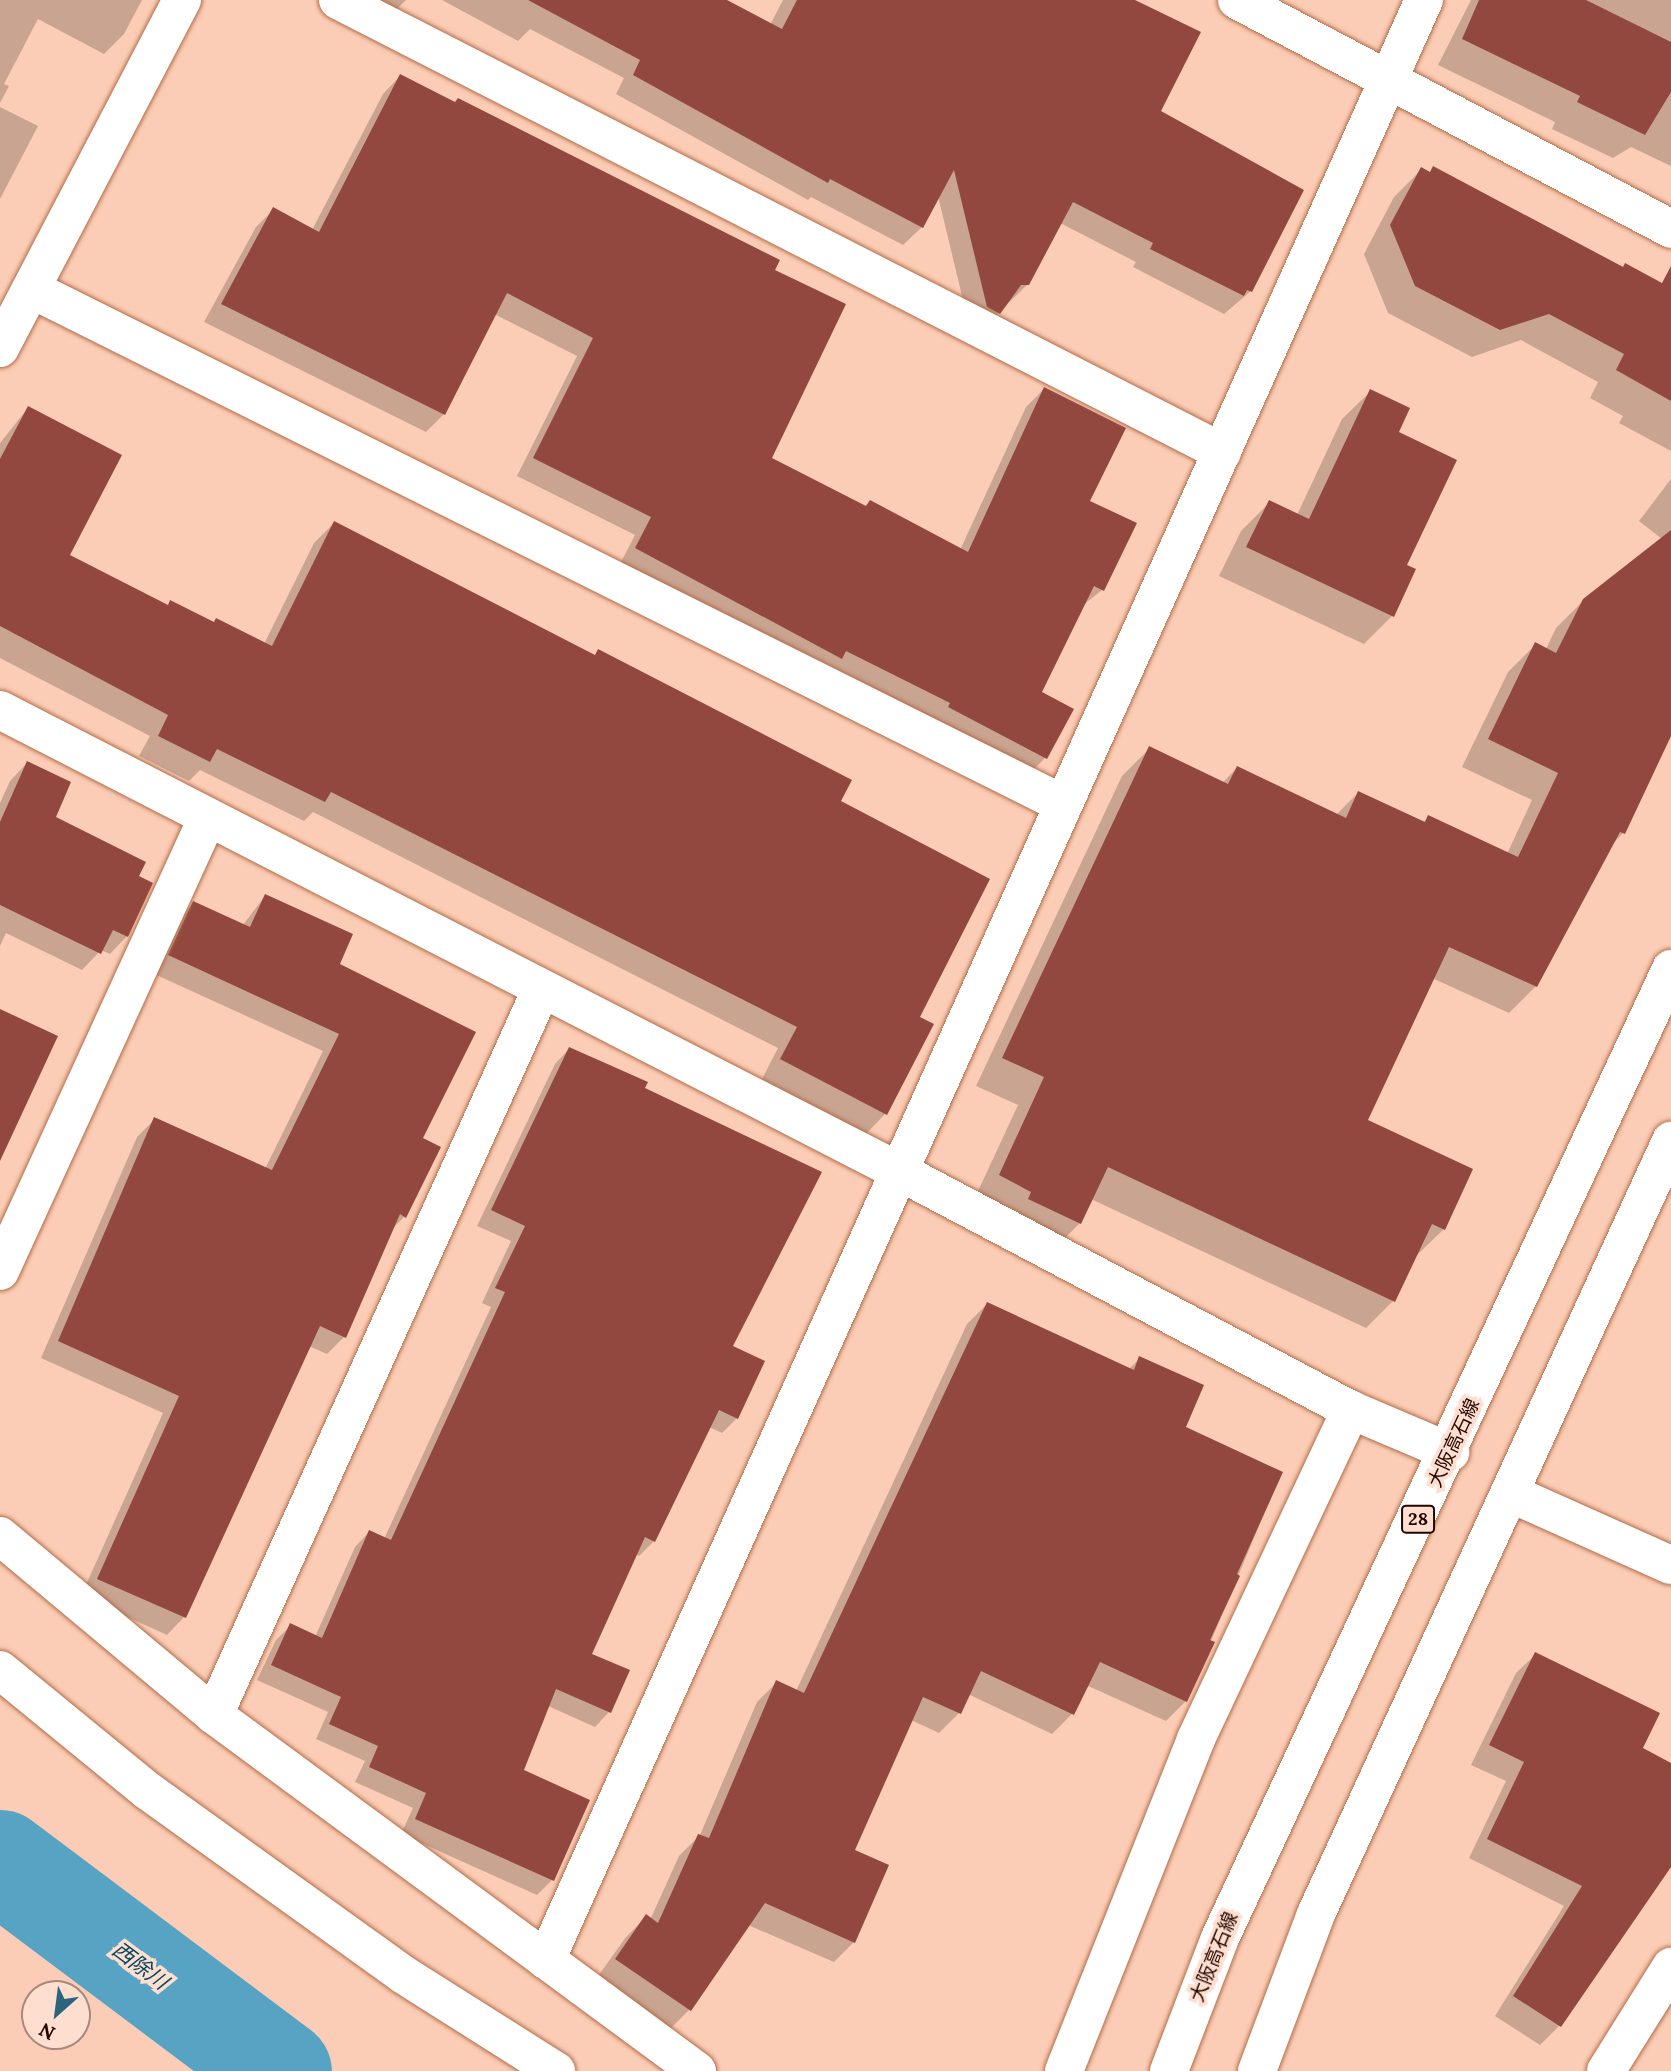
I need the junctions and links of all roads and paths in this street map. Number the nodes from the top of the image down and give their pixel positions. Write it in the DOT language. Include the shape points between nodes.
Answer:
graph roads {
  1 [pos="182,0"];
  2 [pos="338,0"];
  3 [pos="1237,0"];
  4 [pos="1424,0"];
  5 [pos="1389,79"];
  6 [pos="1671,229"];
  7 [pos="31,289"];
  8 [pos="0,348"];
  9 [pos="1222,452"];
  10 [pos="0,710"];
  11 [pos="1061,803"];
  12 [pos="207,818"];
  13 [pos="1671,969"];
  14 [pos="541,990"];
  15 [pos="1671,1141"];
  16 [pos="902,1173"];
  17 [pos="0,1271"];
  18 [pos="1351,1409"];
  19 [pos="1450,1452"];
  20 [pos="1512,1494"];
  21 [pos="0,1536"];
  22 [pos="1671,1565"];
  23 [pos="0,1670"];
  24 [pos="214,1715"];
  25 [pos="546,1960"];
  26 [pos="1671,1967"];
  27 [pos="555,2071"];
  28 [pos="697,2071"];
  29 [pos="1063,2071"];
  30 [pos="1169,2071"];
  31 [pos="1257,2071"];
  32 [pos="1606,2071"];
  1 -- 7 [label="street"];
  2 -- 9 [label="street"];
  3 -- 5 [label="street"];
  4 -- 5 [label="street"];
  5 -- 6 [label="street"];
  5 -- 9 [label="street"];
  7 -- 8 [label="street"];
  7 -- 11 [label="street"];
  9 -- 11 [label="street"];
  10 -- 12 [label="street"];
  11 -- 16 [label="street"];
  12 -- 14 [label="street"];
  12 -- 17 [label="street"];
  13 -- 19 [label="street, 大阪高石線 / 28"];
  14 -- 16 [label="street"];
  14 -- 24 [label="street"];
  15 -- 20 [label="street"];
  16 -- 18 [label="street"];
  16 -- 25 [label="street"];
  18 -- 19 [label="street"];
  18 -- 29 [label="street" via="1196,1739"];
  19 -- 30 [label="street, 大阪高石線 / 28" via="1220,1937"];
  20 -- 22 [label="street"];
  20 -- 31 [label="street" via="1316,1914"];
  21 -- 24 [label="street"];
  23 -- 27 [label="street" via="148,1791 404,1975"];
  24 -- 25 [label="street"];
  25 -- 28 [label="street"];
  26 -- 32 [label="street"];
}
